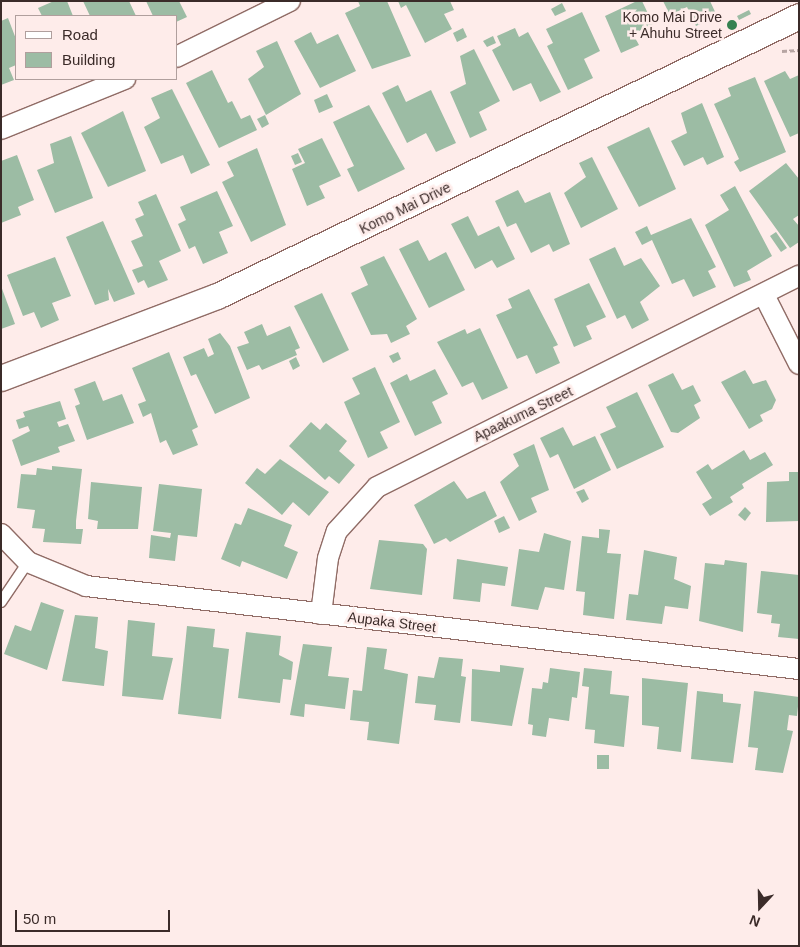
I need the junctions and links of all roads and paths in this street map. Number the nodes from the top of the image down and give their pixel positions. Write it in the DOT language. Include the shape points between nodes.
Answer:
graph roads {
  1 [pos="290,1"];
  2 [pos="799,16"];
  3 [pos="799,50"];
  4 [pos="178,56"];
  5 [pos="772,56"];
  6 [pos="123,80"];
  7 [pos="1,129"];
  8 [pos="799,276"];
  9 [pos="765,297"];
  10 [pos="799,364"];
  11 [pos="1,378"];
  12 [pos="1,534"];
  13 [pos="28,562"];
  14 [pos="1,602"];
  15 [pos="321,614"];
  16 [pos="799,669"];
  1 -- 4 [label="street"];
  2 -- 11 [label="street, Komo Mai Drive" via="260,277"];
  3 -- 5 [label="path"];
  6 -- 7 [label="street"];
  8 -- 9 [label="street, Apaakuma Street"];
  9 -- 10 [label="street"];
  9 -- 15 [label="street, Apaakuma Street" via="377,487 336,531 328,558"];
  12 -- 13 [label="street, Aupaka Street"];
  13 -- 14 [label="lane"];
  13 -- 15 [label="street, Aupaka Street" via="86,586"];
  15 -- 16 [label="street, Aupaka Street"];
}
